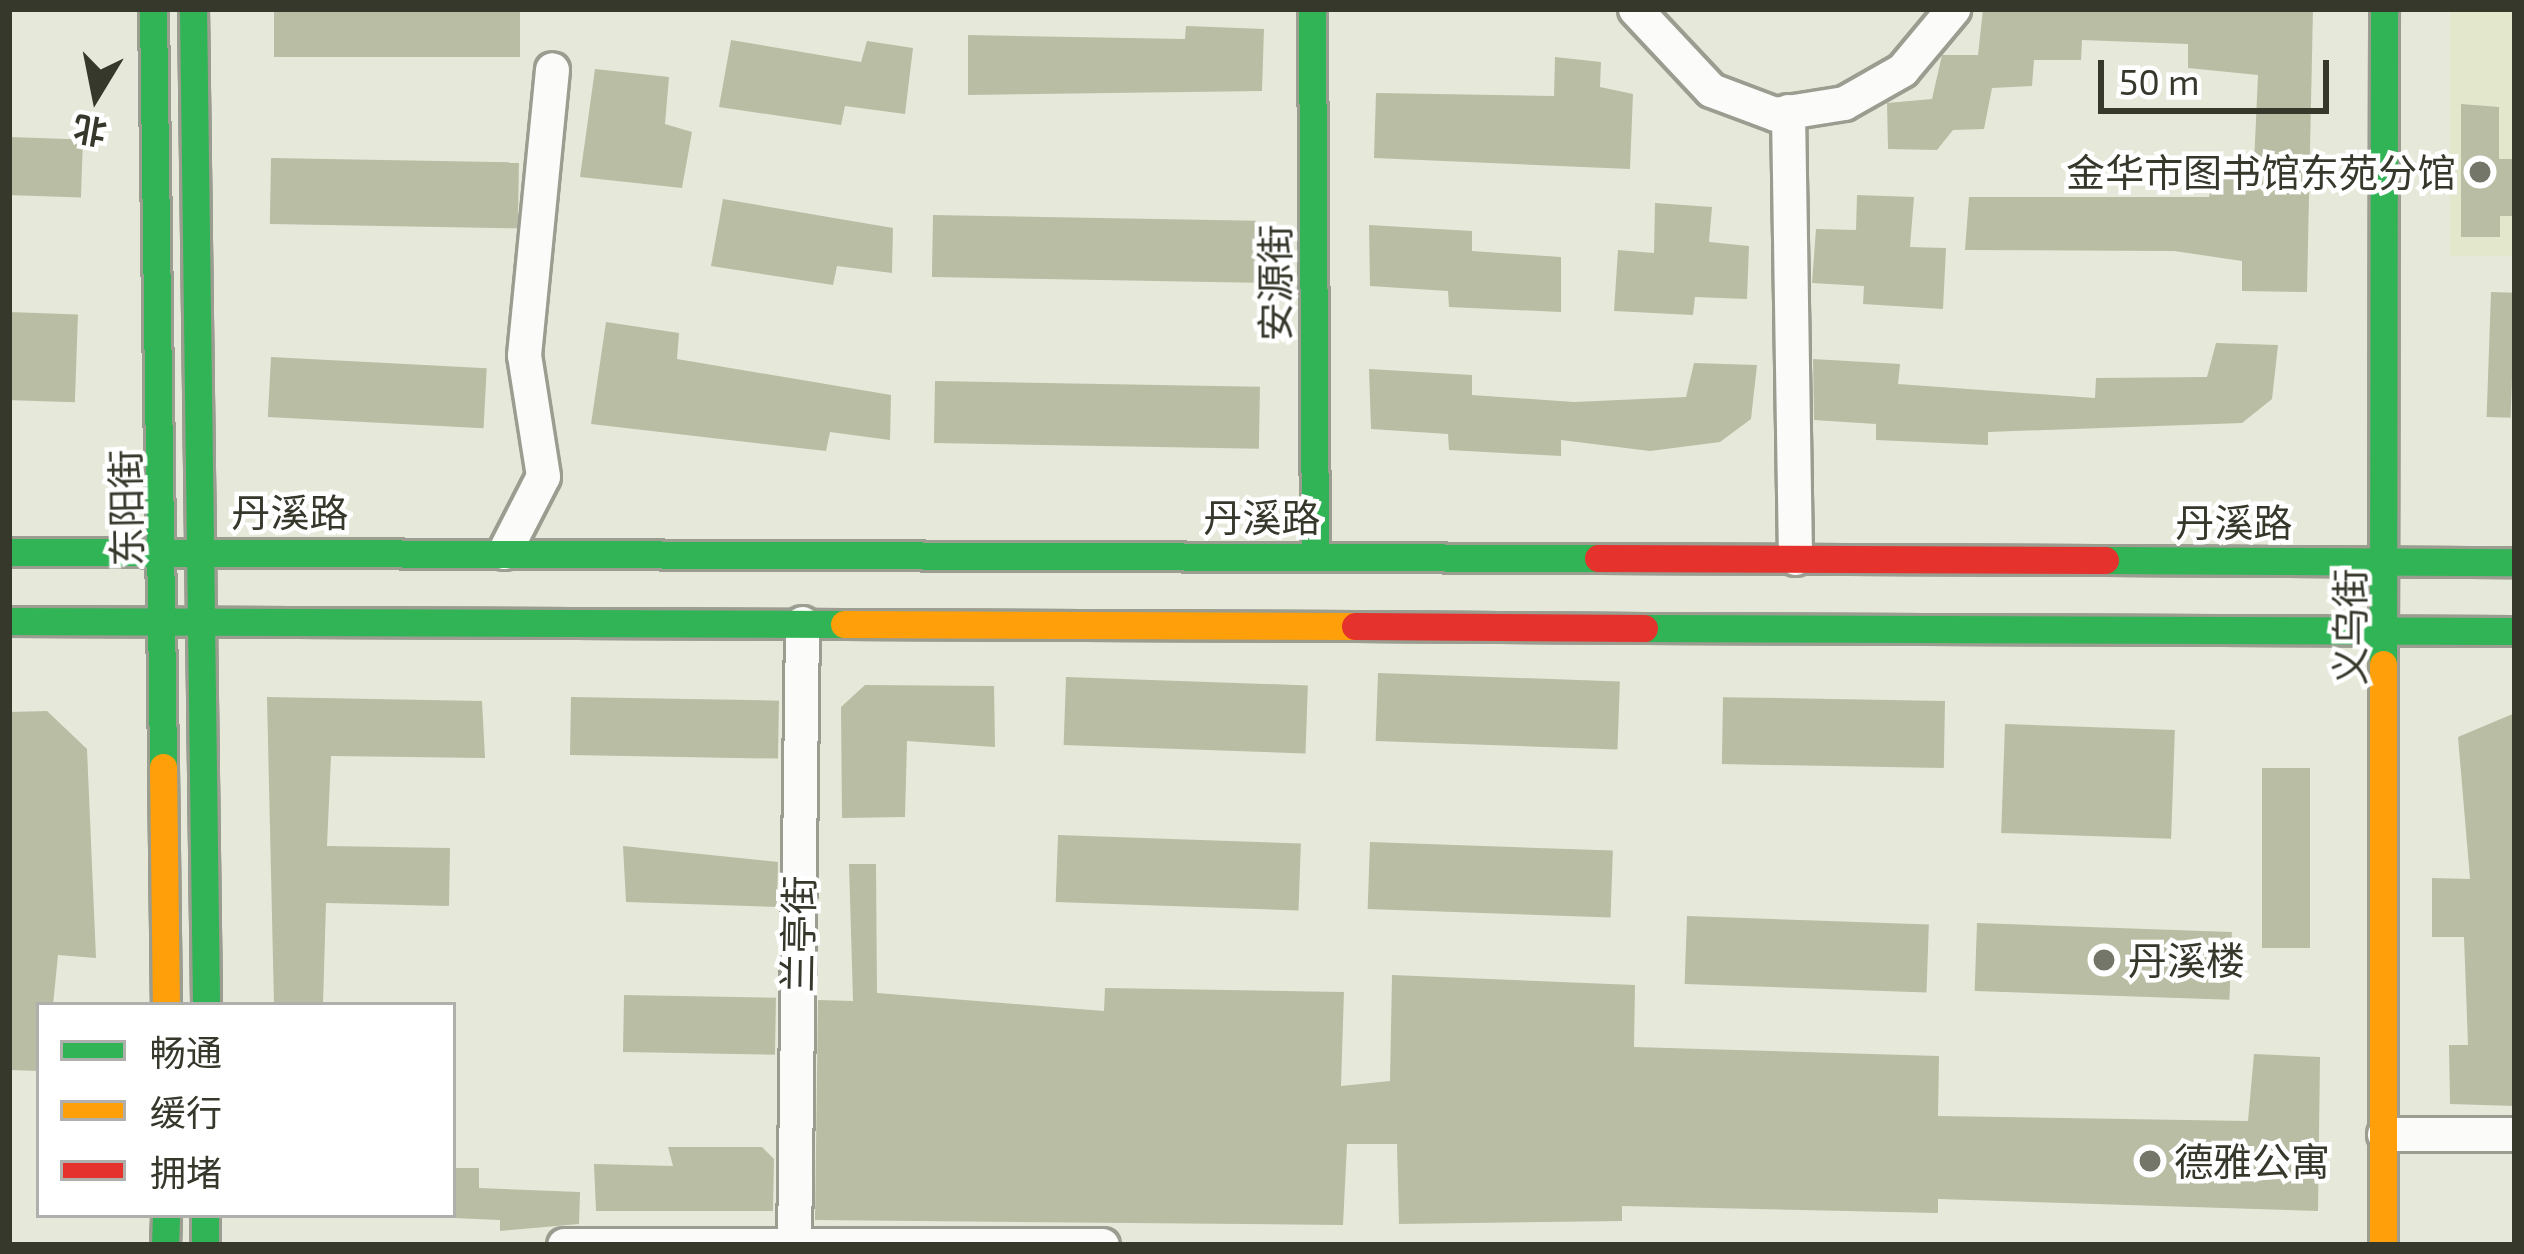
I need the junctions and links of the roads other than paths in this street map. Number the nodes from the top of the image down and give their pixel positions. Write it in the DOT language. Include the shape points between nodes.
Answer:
graph roads {
  1 [pos="153,9"];
  2 [pos="193,9"];
  3 [pos="1312,9"];
  4 [pos="1635,9"];
  5 [pos="1954,9"];
  6 [pos="2384,9"];
  7 [pos="552,69"];
  8 [pos="1788,111"];
  9 [pos="166,550"];
  10 [pos="206,550"];
  11 [pos="9,552"];
  12 [pos="504,552"];
  13 [pos="1315,556"];
  14 [pos="1795,559"];
  15 [pos="2390,562"];
  16 [pos="2515,562"];
  17 [pos="167,620"];
  18 [pos="207,620"];
  19 [pos="9,621"];
  20 [pos="802,623"];
  21 [pos="2389,631"];
  22 [pos="2515,631"];
  23 [pos="166,1002"];
  24 [pos="206,1002"];
  25 [pos="2384,1134"];
  26 [pos="2515,1134"];
  27 [pos="795,1243"];
  28 [pos="1000,1244"];
  29 [pos="564,1245"];
  30 [pos="1102,1245"];
  31 [pos="2383,1245"];
  1 -- 9 [label="main road, 东阳街"];
  2 -- 10 [label="main road, 东阳街"];
  3 -- 13 [label="main road, 安源街"];
  4 -- 8 [label="street" via="1711,89"];
  5 -- 8 [label="street" via="1902,70 1844,103"];
  6 -- 15 [label="main road, 义乌街"];
  7 -- 12 [label="street" via="524,355 543,476"];
  8 -- 14 [label="street"];
  9 -- 10 [label="main road, 丹溪路"];
  9 -- 11 [label="main road, 丹溪路"];
  9 -- 17 [label="main road, 东阳街"];
  10 -- 12 [label="main road, 丹溪路"];
  10 -- 18 [label="main road, 东阳街"];
  12 -- 13 [label="main road, 丹溪路"];
  13 -- 14 [label="main road, 丹溪路"];
  14 -- 15 [label="main road, 丹溪路"];
  15 -- 16 [label="main road, 丹溪路"];
  15 -- 21 [label="main road, 义乌街"];
  17 -- 18 [label="main road"];
  17 -- 19 [label="main road"];
  17 -- 23 [label="main road, 东阳街"];
  18 -- 20 [label="main road"];
  18 -- 24 [label="main road, 东阳街"];
  20 -- 21 [label="main road"];
  20 -- 27 [label="street, 兰亭街"];
  21 -- 22 [label="main road"];
  21 -- 25 [label="main road, 义乌街"];
  25 -- 26 [label="street"];
  25 -- 31 [label="main road, 义乌街"];
  27 -- 28 [label="street"];
  27 -- 29 [label="street"];
  28 -- 30 [label="street"];
}
